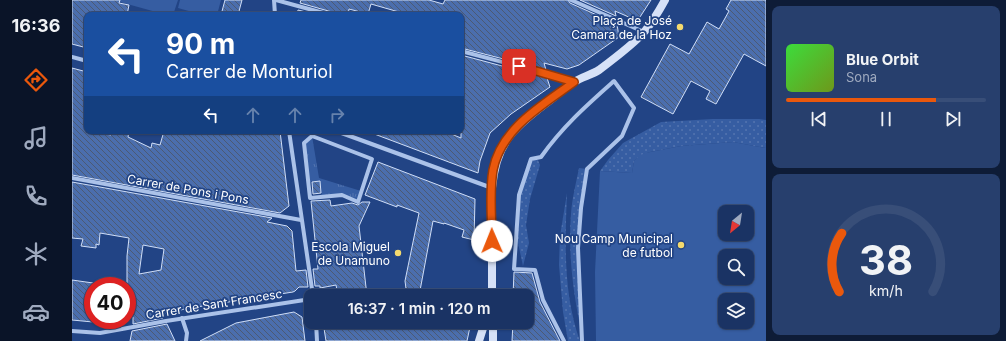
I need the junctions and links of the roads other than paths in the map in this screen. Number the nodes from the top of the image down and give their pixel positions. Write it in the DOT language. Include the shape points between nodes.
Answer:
graph roads {
  1 [pos="275,0"];
  2 [pos="572,0"];
  3 [pos="665,0"];
  4 [pos="275,12"];
  5 [pos="320,12"];
  6 [pos="644,32"];
  7 [pos="464,51"];
  8 [pos="72,57"];
  9 [pos="84,60"];
  10 [pos="574,82"];
  11 [pos="289,134"];
  12 [pos="344,134"];
  13 [pos="372,159"];
  14 [pos="72,178"];
  15 [pos="492,188"];
  16 [pos="301,220"];
  17 [pos="312,289"];
  18 [pos="492,289"];
  19 [pos="304,300"];
  20 [pos="182,318"];
  21 [pos="317,329"];
  22 [pos="482,329"];
  23 [pos="493,329"];
  24 [pos="72,331"];
  25 [pos="186,341"];
  26 [pos="318,341"];
  27 [pos="479,341"];
  28 [pos="493,341"];
  29 [pos="564,341"];
  30 [pos="582,341"];
  1 -- 4 [label="street"];
  1 -- 5 [label="street"];
  2 -- 6 [label="street"];
  3 -- 6 [label="street"];
  6 -- 10 [label="street" via="598,71"];
  7 -- 10 [label="street"];
  8 -- 9 [label="street"];
  10 -- 15 [label="street" via="520,124 509,136 493,170"];
  11 -- 16 [label="street"];
  12 -- 15 [label="street"];
  13 -- 13 [label="street" via="358,202 342,195 310,198 304,143 312,136"];
  14 -- 16 [label="street, Carrer de Pons i Pons"];
  15 -- 18 [label="street"];
  16 -- 17 [label="street"];
  19 -- 20 [label="street, Carrer de Sant Francesc"];
  20 -- 24 [label="street, Carrer de Sant Francesc" via="100,333"];
  20 -- 25 [label="street"];
  21 -- 26 [label="street"];
  22 -- 27 [label="street"];
  23 -- 28 [label="street"];
  29 -- 30 [label="street" via="544,300 535,270 514,269 519,195 531,159 540,157 571,119 614,80 634,108 622,136 587,169 578,248"];
}
